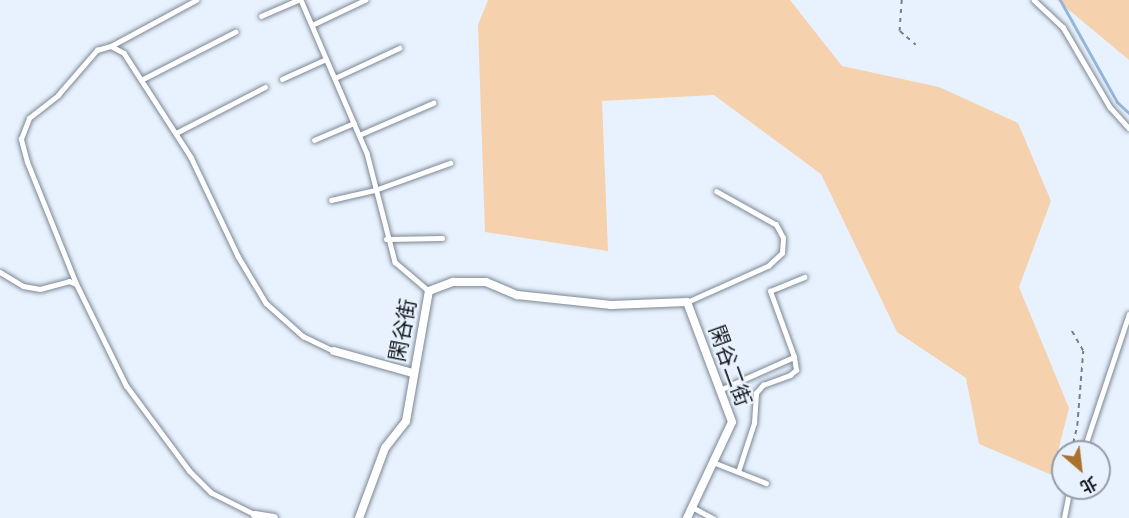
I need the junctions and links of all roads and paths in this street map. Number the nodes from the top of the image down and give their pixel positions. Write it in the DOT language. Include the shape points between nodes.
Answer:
graph roads {
  1 [pos="196,0"];
  2 [pos="299,0"];
  3 [pos="365,0"];
  4 [pos="902,0"];
  5 [pos="1034,0"];
  6 [pos="261,16"];
  7 [pos="312,24"];
  8 [pos="234,32"];
  9 [pos="916,45"];
  10 [pos="111,46"];
  11 [pos="399,48"];
  12 [pos="326,59"];
  13 [pos="334,78"];
  14 [pos="282,79"];
  15 [pos="141,80"];
  16 [pos="265,87"];
  17 [pos="433,103"];
  18 [pos="354,123"];
  19 [pos="1129,128"];
  20 [pos="176,133"];
  21 [pos="359,135"];
  22 [pos="314,140"];
  23 [pos="450,163"];
  24 [pos="375,190"];
  25 [pos="717,192"];
  26 [pos="331,200"];
  27 [pos="442,238"];
  28 [pos="386,239"];
  29 [pos="0,271"];
  30 [pos="804,277"];
  31 [pos="76,284"];
  32 [pos="429,291"];
  33 [pos="687,302"];
  34 [pos="1129,314"];
  35 [pos="1071,330"];
  36 [pos="334,351"];
  37 [pos="794,357"];
  38 [pos="413,373"];
  39 [pos="722,389"];
  40 [pos="1074,440"];
  41 [pos="1087,440"];
  42 [pos="713,462"];
  43 [pos="738,472"];
  44 [pos="766,483"];
  45 [pos="1068,500"];
  46 [pos="692,507"];
  47 [pos="255,515"];
  48 [pos="274,518"];
  49 [pos="359,518"];
  50 [pos="687,518"];
  51 [pos="713,518"];
  52 [pos="1064,518"];
  1 -- 10 [label="lane"];
  2 -- 6 [label="lane"];
  2 -- 7 [label="lane"];
  3 -- 7 [label="lane"];
  4 -- 9 [label="path" via="900,31"];
  5 -- 19 [label="lane" via="1064,27 1110,107"];
  7 -- 12 [label="lane"];
  8 -- 15 [label="lane"];
  10 -- 15 [label="lane" via="124,52"];
  10 -- 31 [label="lane" via="97,50 58,95 29,118 21,138"];
  11 -- 13 [label="lane"];
  12 -- 13 [label="lane"];
  12 -- 14 [label="lane"];
  13 -- 18 [label="lane"];
  15 -- 20 [label="lane"];
  16 -- 20 [label="lane"];
  17 -- 21 [label="lane"];
  18 -- 21 [label="lane"];
  18 -- 22 [label="lane"];
  20 -- 36 [label="lane" via="266,303 303,336"];
  21 -- 24 [label="lane"];
  23 -- 24 [label="lane"];
  24 -- 26 [label="lane"];
  24 -- 28 [label="lane"];
  25 -- 33 [label="lane" via="777,225 783,238 782,254 768,266"];
  27 -- 28 [label="lane"];
  28 -- 32 [label="lane" via="395,262"];
  29 -- 31 [label="lane" via="23,286 40,289 69,281"];
  30 -- 37 [label="lane" via="770,291"];
  31 -- 47 [label="lane" via="126,386 189,471 212,493"];
  32 -- 33 [label="street, 閑谷街" via="453,282 486,282 518,295 611,305"];
  32 -- 38 [label="street, 閑谷街"];
  33 -- 39 [label="street, 閑谷二街"];
  34 -- 41 [label="lane"];
  35 -- 40 [label="path" via="1083,351"];
  36 -- 38 [label="street"];
  37 -- 39 [label="lane"];
  37 -- 43 [label="lane" via="796,370 763,385 756,393 754,423"];
  38 -- 49 [label="street, 閑谷街" via="406,421 385,448"];
  39 -- 42 [label="street, 閑谷二街" via="732,422"];
  42 -- 43 [label="lane"];
  42 -- 46 [label="street, 閑谷二街"];
  43 -- 44 [label="lane"];
  45 -- 52 [label="lane"];
  46 -- 50 [label="street, 閑谷二街"];
  46 -- 51 [label="lane"];
  47 -- 48 [label="street"];
}
